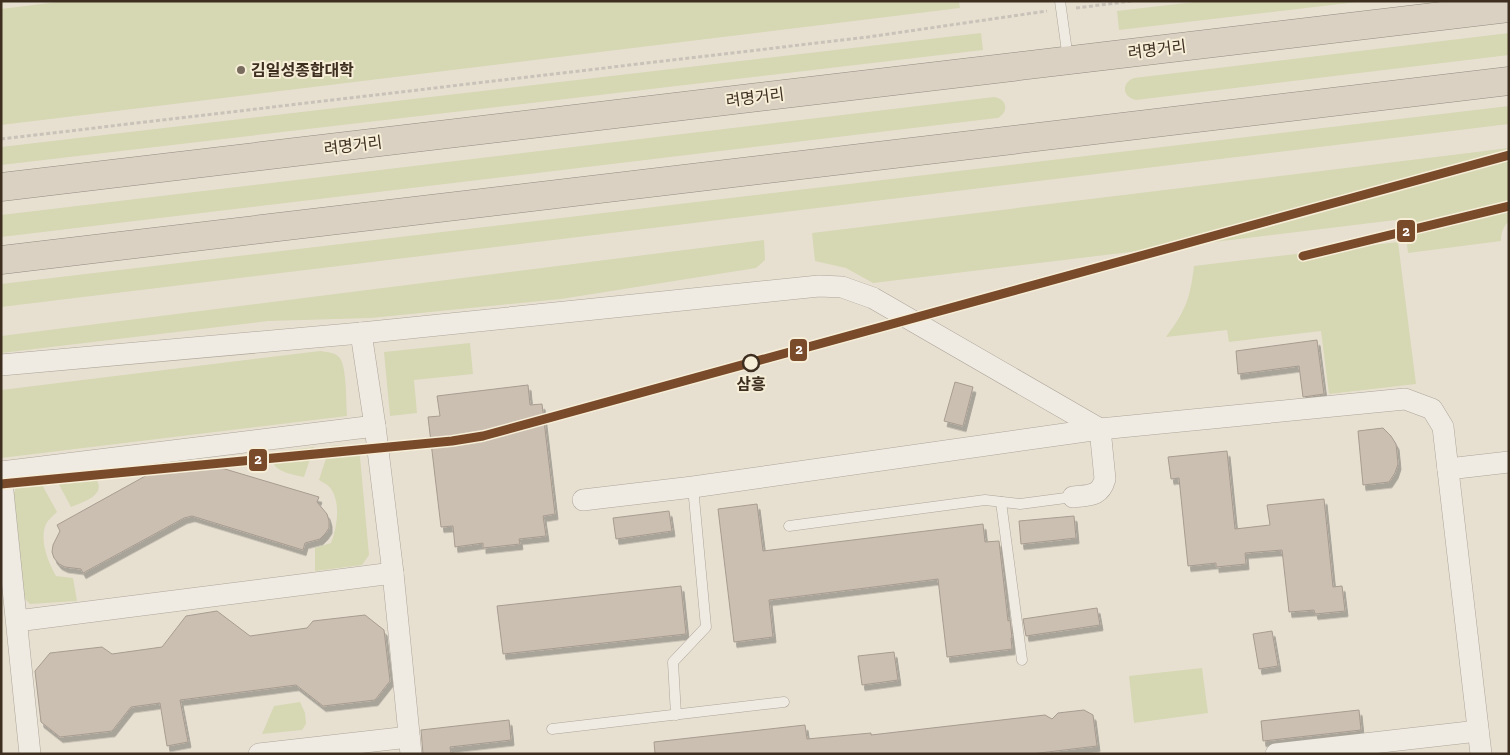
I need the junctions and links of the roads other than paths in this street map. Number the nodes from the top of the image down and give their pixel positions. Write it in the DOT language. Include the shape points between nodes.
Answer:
graph roads {
  1 [pos="1061,5"];
  2 [pos="1509,8"];
  3 [pos="1068,60"];
  4 [pos="1509,80"];
  5 [pos="1,187"];
  6 [pos="1,260"];
  7 [pos="361,333"];
  8 [pos="1,366"];
  9 [pos="376,426"];
  10 [pos="1100,428"];
  11 [pos="1509,462"];
  12 [pos="1448,470"];
  13 [pos="1,472"];
  14 [pos="693,487"];
  15 [pos="1073,497"];
  16 [pos="583,500"];
  17 [pos="1001,502"];
  18 [pos="789,526"];
  19 [pos="393,573"];
  20 [pos="16,621"];
  21 [pos="1022,660"];
  22 [pos="784,702"];
  23 [pos="676,714"];
  24 [pos="552,729"];
  25 [pos="1478,731"];
  26 [pos="410,745"];
  27 [pos="30,754"];
  28 [pos="259,754"];
  29 [pos="1276,754"];
  30 [pos="1481,754"];
  1 -- 3 [label="lane"];
  2 -- 3 [label="highway, 려명거리"];
  3 -- 5 [label="highway, 려명거리"];
  4 -- 6 [label="highway"];
  7 -- 8 [label="street"];
  7 -- 9 [label="street"];
  7 -- 10 [label="street" via="819,286 842,287 874,298"];
  9 -- 13 [label="street"];
  9 -- 19 [label="street"];
  10 -- 12 [label="street" via="1405,399 1432,409 1443,427"];
  10 -- 14 [label="street"];
  10 -- 15 [label="street" via="1103,486 1096,494"];
  11 -- 12 [label="street"];
  12 -- 25 [label="street"];
  13 -- 20 [label="street"];
  14 -- 16 [label="street"];
  14 -- 23 [label="lane" via="706,627 673,662"];
  15 -- 17 [label="lane" via="1020,504"];
  17 -- 18 [label="lane" via="985,500"];
  17 -- 21 [label="lane"];
  19 -- 20 [label="street"];
  19 -- 26 [label="street"];
  20 -- 27 [label="street"];
  22 -- 23 [label="lane"];
  23 -- 24 [label="lane"];
  25 -- 29 [label="street"];
  25 -- 30 [label="street"];
  26 -- 28 [label="street"];
}
